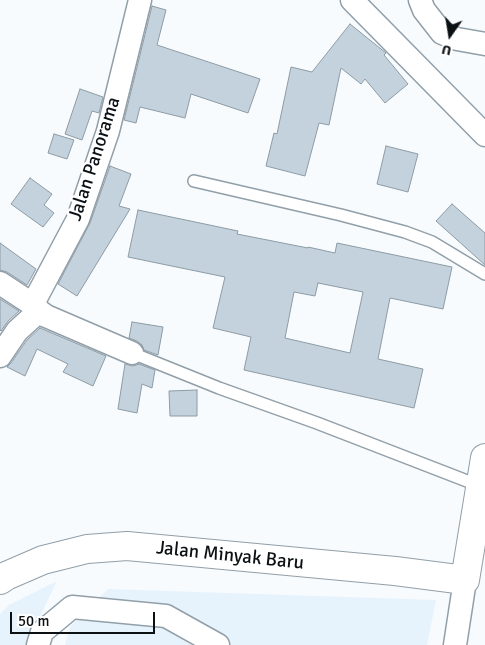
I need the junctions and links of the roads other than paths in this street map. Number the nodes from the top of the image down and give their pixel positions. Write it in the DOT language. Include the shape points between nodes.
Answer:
graph roads {
  1 [pos="140,0"];
  2 [pos="352,0"];
  3 [pos="420,0"];
  4 [pos="485,44"];
  5 [pos="485,135"];
  6 [pos="194,181"];
  7 [pos="485,274"];
  8 [pos="0,283"];
  9 [pos="37,308"];
  10 [pos="132,352"];
  11 [pos="0,356"];
  12 [pos="485,458"];
  13 [pos="480,486"];
  14 [pos="0,580"];
  15 [pos="465,580"];
  16 [pos="38,645"];
  17 [pos="218,645"];
  18 [pos="455,645"];
  1 -- 9 [label="street, Jalan Panorama" via="108,131 78,219 36,298"];
  2 -- 5 [label="street"];
  3 -- 4 [label="street" via="442,33 457,40"];
  6 -- 7 [label="lane" via="405,232 432,242"];
  8 -- 9 [label="street"];
  9 -- 10 [label="street" via="46,316"];
  9 -- 11 [label="street, Jalan Panorama" via="16,331"];
  10 -- 13 [label="lane" via="218,388"];
  12 -- 13 [label="main road"];
  13 -- 15 [label="main road"];
  14 -- 15 [label="main road, Jalan Minyak Baru" via="43,560 87,549 127,546"];
  15 -- 18 [label="street"];
  16 -- 17 [label="street" via="42,632 72,607 166,616"];
}
